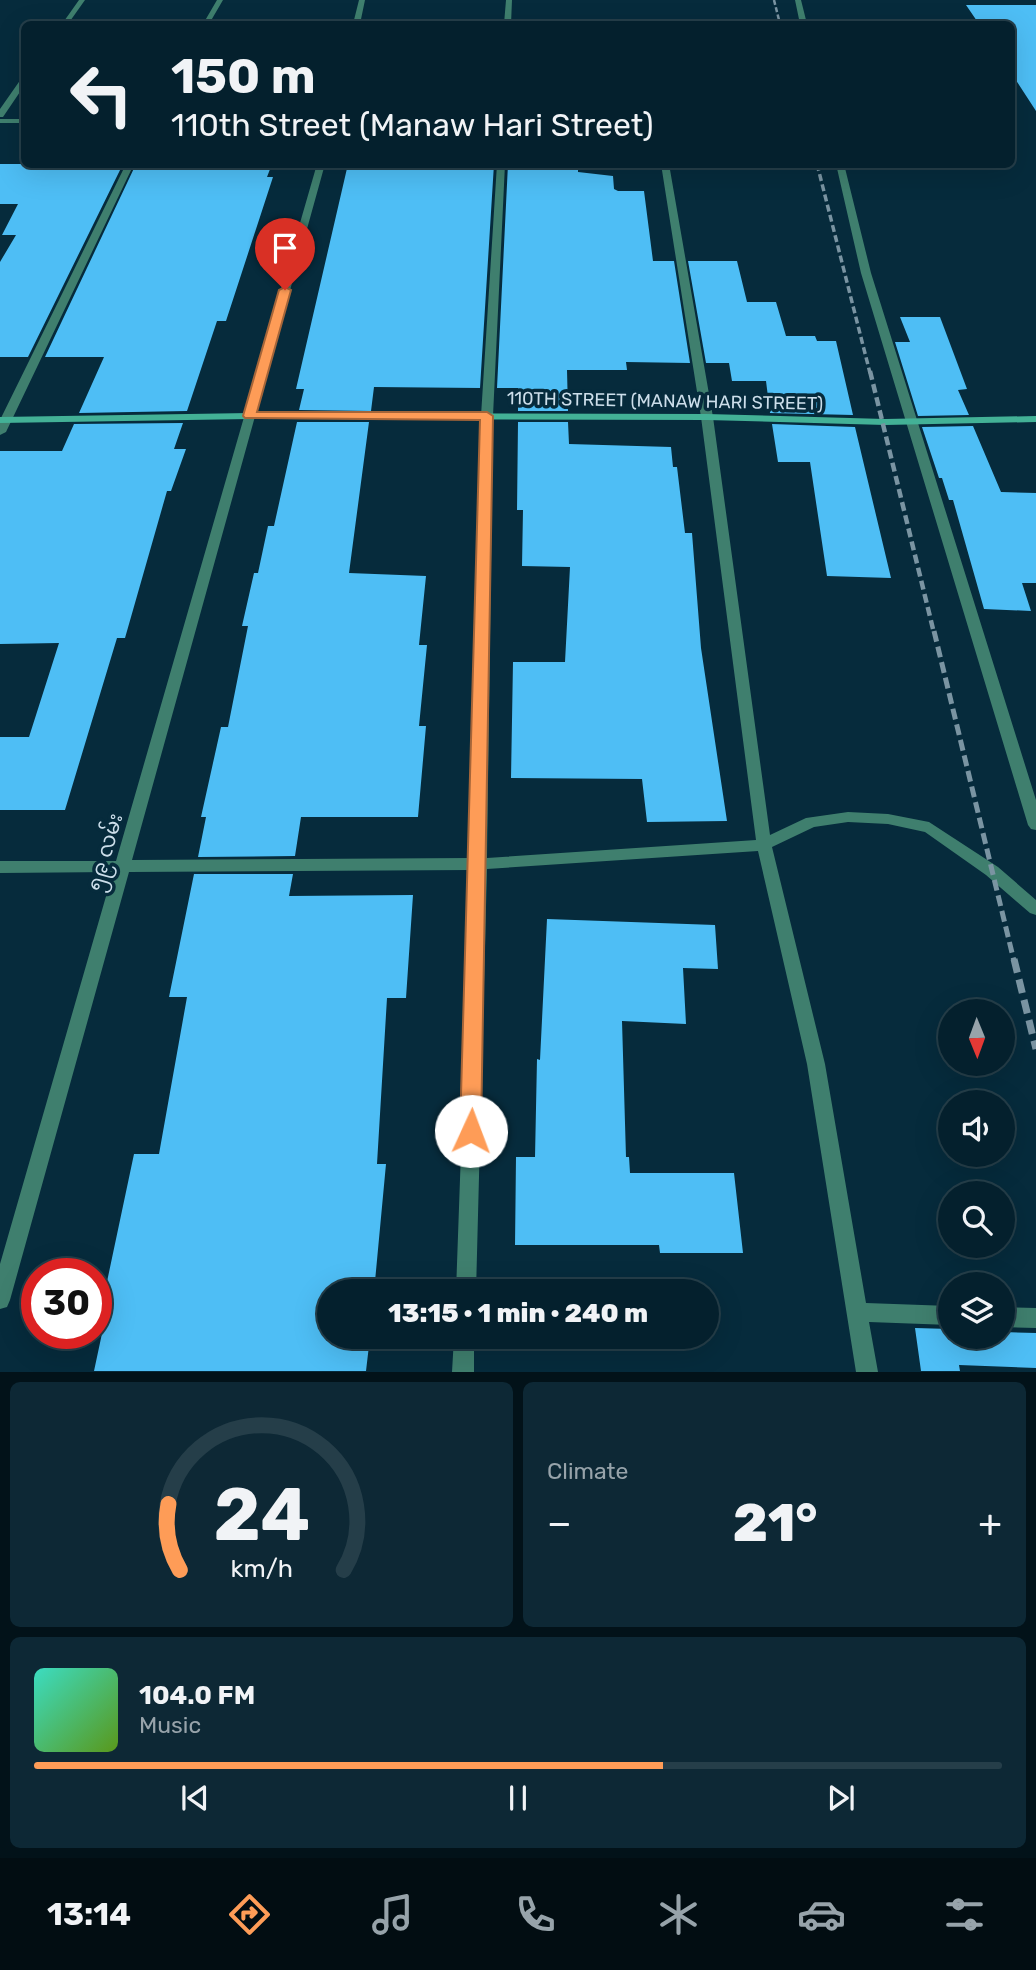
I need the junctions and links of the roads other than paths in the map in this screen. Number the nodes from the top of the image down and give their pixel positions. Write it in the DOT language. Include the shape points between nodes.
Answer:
graph roads {
  1 [pos="82,0"];
  2 [pos="220,0"];
  3 [pos="362,0"];
  4 [pos="509,0"];
  5 [pos="797,0"];
  6 [pos="67,21"];
  7 [pos="208,21"];
  8 [pos="357,21"];
  9 [pos="508,21"];
  10 [pos="803,21"];
  11 [pos="21,85"];
  12 [pos="0,115"];
  13 [pos="0,121"];
  14 [pos="21,121"];
  15 [pos="128,168"];
  16 [pos="320,168"];
  17 [pos="501,168"];
  18 [pos="666,168"];
  19 [pos="841,168"];
  20 [pos="250,416"];
  21 [pos="487,416"];
  22 [pos="707,416"];
  23 [pos="1036,419"];
  24 [pos="3,420"];
  25 [pos="913,421"];
  26 [pos="0,432"];
  27 [pos="1036,825"];
  28 [pos="764,845"];
  29 [pos="479,864"];
  30 [pos="123,865"];
  31 [pos="0,867"];
  32 [pos="1036,909"];
  33 [pos="466,1279"];
  34 [pos="0,1300"];
  35 [pos="857,1312"];
  36 [pos="938,1315"];
  37 [pos="1015,1317"];
  38 [pos="1036,1318"];
  39 [pos="464,1349"];
  40 [pos="463,1371"];
  41 [pos="867,1371"];
  1 -- 6 [label="street"];
  2 -- 7 [label="street"];
  3 -- 8 [label="street"];
  4 -- 9 [label="street"];
  5 -- 10 [label="street"];
  11 -- 12 [label="street"];
  13 -- 14 [label="street"];
  15 -- 24 [label="street"];
  16 -- 20 [label="street, ၅၉ လမ်း"];
  17 -- 21 [label="street"];
  18 -- 22 [label="street"];
  19 -- 25 [label="street" via="866,273"];
  20 -- 21 [label="main road, 110TH STREET (MANAW HARI STREET)"];
  20 -- 24 [label="main road, 110TH STREET (MANAW HARI STREET)"];
  20 -- 30 [label="street, ၅၉ လမ်း"];
  21 -- 22 [label="main road, 110TH STREET (MANAW HARI STREET)"];
  21 -- 29 [label="street"];
  22 -- 25 [label="main road, 110TH STREET (MANAW HARI STREET)"];
  22 -- 28 [label="street"];
  23 -- 25 [label="main road, 110TH STREET (MANAW HARI STREET)"];
  24 -- 26 [label="street"];
  25 -- 27 [label="street"];
  28 -- 29 [label="street"];
  28 -- 32 [label="street" via="811,822 848,817 929,827"];
  28 -- 35 [label="street" via="816,1064"];
  29 -- 30 [label="street"];
  29 -- 33 [label="street"];
  30 -- 31 [label="street"];
  30 -- 34 [label="street, ၅၉ လမ်း"];
  35 -- 36 [label="street"];
  35 -- 41 [label="street"];
  37 -- 38 [label="street"];
  39 -- 40 [label="street"];
}
